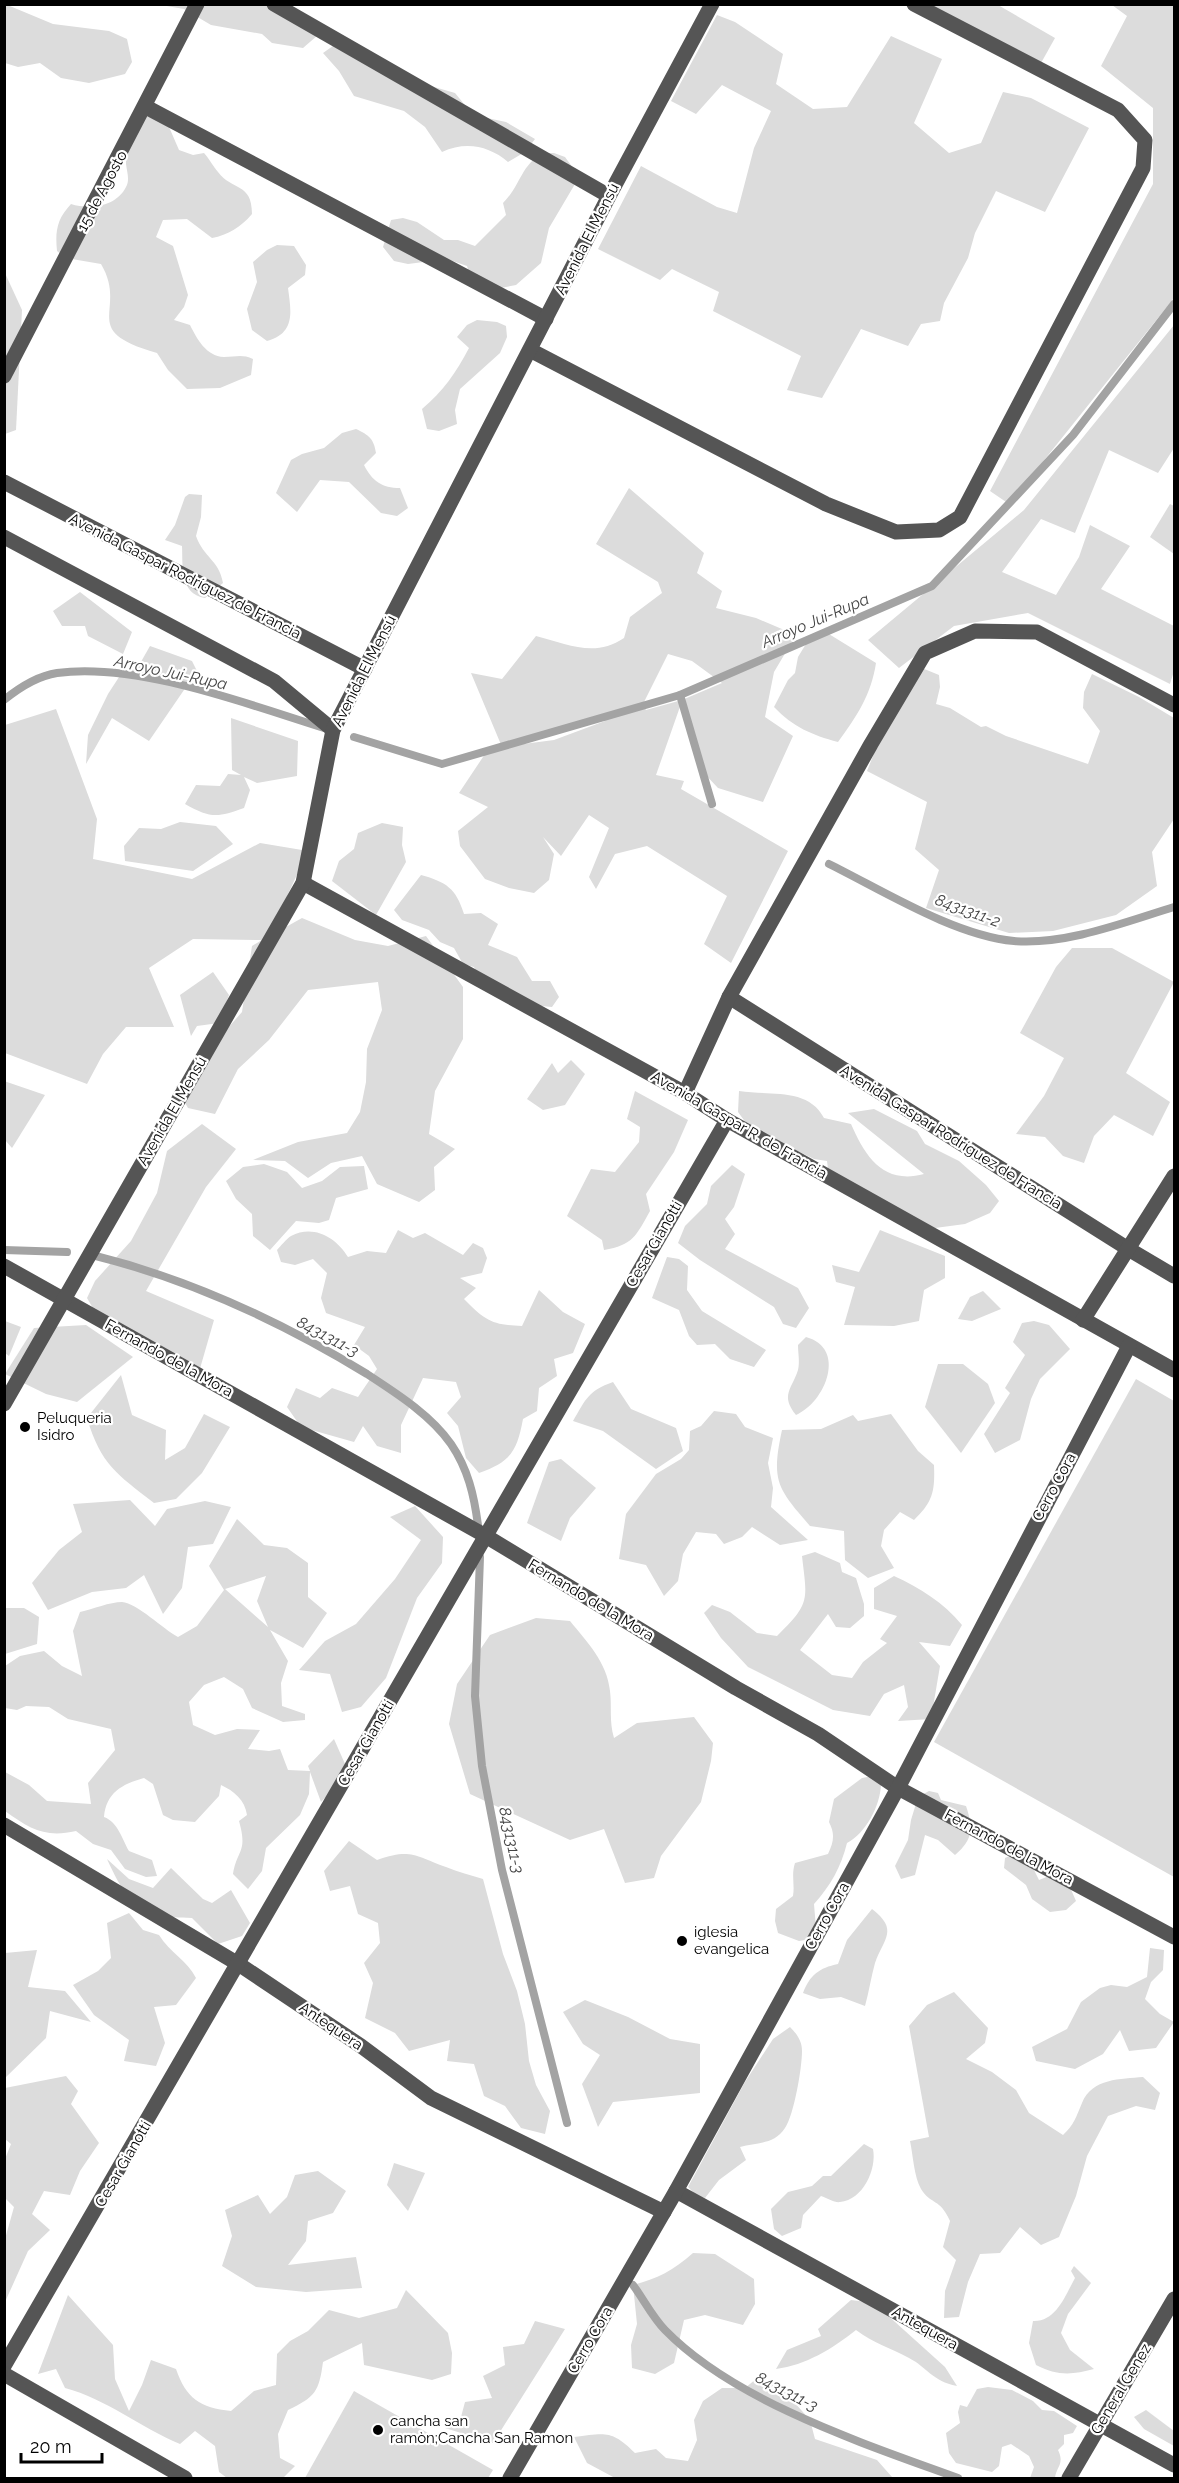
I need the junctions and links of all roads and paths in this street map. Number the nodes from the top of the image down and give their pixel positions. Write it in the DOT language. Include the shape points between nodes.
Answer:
graph roads {
  1 [pos="197,4"];
  2 [pos="274,4"];
  3 [pos="712,4"];
  4 [pos="914,4"];
  5 [pos="146,106"];
  6 [pos="609,196"];
  7 [pos="546,319"];
  8 [pos="530,350"];
  9 [pos="4,376"];
  10 [pos="4,482"];
  11 [pos="4,537"];
  12 [pos="365,669"];
  13 [pos="1174,705"];
  14 [pos="333,730"];
  15 [pos="303,883"];
  16 [pos="729,997"];
  17 [pos="685,1093"];
  18 [pos="727,1120"];
  19 [pos="1174,1176"];
  20 [pos="1130,1250"];
  21 [pos="4,1266"];
  22 [pos="1174,1276"];
  23 [pos="64,1300"];
  24 [pos="1083,1320"];
  25 [pos="1129,1346"];
  26 [pos="1174,1370"];
  27 [pos="4,1404"];
  28 [pos="484,1535"];
  29 [pos="898,1788"];
  30 [pos="4,1825"];
  31 [pos="1174,1937"];
  32 [pos="240,1965"];
  33 [pos="676,2191"];
  34 [pos="664,2212"];
  35 [pos="1174,2299"];
  36 [pos="4,2366"];
  37 [pos="4,2374"];
  38 [pos="1100,2424"];
  39 [pos="1174,2464"];
  40 [pos="184,2478"];
  41 [pos="510,2478"];
  42 [pos="1069,2478"];
  1 -- 5 [label="street, 15 de Agosto"];
  2 -- 6 [label="street"];
  3 -- 6 [label="street, Avenida El Mensú"];
  4 -- 8 [label="street" via="1118,110 1145,140 1143,168 960,517 939,530 896,532 826,504"];
  5 -- 7 [label="street"];
  5 -- 9 [label="street, 15 de Agosto"];
  6 -- 7 [label="street, Avenida El Mensú"];
  7 -- 8 [label="street, Avenida El Mensú"];
  8 -- 12 [label="street, Avenida El Mensú"];
  10 -- 12 [label="street, Avenida Gaspar Rodríguez de Francia"];
  11 -- 14 [label="street" via="274,681"];
  12 -- 14 [label="street, Avenida El Mensú"];
  13 -- 16 [label="street" via="1037,632 975,631 925,653"];
  14 -- 15 [label="street, Avenida El Mensú"];
  15 -- 17 [label="street, Avenida Gaspar R. de Francia"];
  15 -- 23 [label="street, Avenida El Mensú"];
  16 -- 17 [label="street"];
  16 -- 20 [label="street, Avenida Gaspar Rodríguez de Francia"];
  17 -- 18 [label="street, Avenida Gaspar R. de Francia"];
  18 -- 24 [label="street, Avenida Gaspar R. de Francia"];
  18 -- 28 [label="street, Cesar Gianotti"];
  19 -- 20 [label="street"];
  20 -- 22 [label="street, Avenida Gaspar Rodríguez de Francia"];
  20 -- 24 [label="street"];
  21 -- 23 [label="street, Fernando de la Mora"];
  23 -- 27 [label="street, Avenida El Mensú"];
  23 -- 28 [label="street, Fernando de la Mora"];
  24 -- 25 [label="street, Avenida Gaspar R. de Francia"];
  25 -- 26 [label="street, Avenida Gaspar R. de Francia"];
  25 -- 29 [label="street, Cerro Cora"];
  28 -- 29 [label="street, Fernando de la Mora" via="818,1734"];
  28 -- 32 [label="street, Cesar Gianotti"];
  29 -- 31 [label="street, Fernando de la Mora"];
  29 -- 33 [label="street, Cerro Cora"];
  30 -- 32 [label="street, Antequera"];
  32 -- 34 [label="street, Antequera" via="431,2098"];
  32 -- 36 [label="street, Cesar Gianotti"];
  33 -- 34 [label="street, Cerro Cora"];
  33 -- 38 [label="street, Antequera"];
  34 -- 41 [label="street, Cerro Cora"];
  35 -- 38 [label="street, General Genez"];
  37 -- 40 [label="street"];
  38 -- 39 [label="street, Antequera"];
  38 -- 42 [label="street, General Genez"];
}
